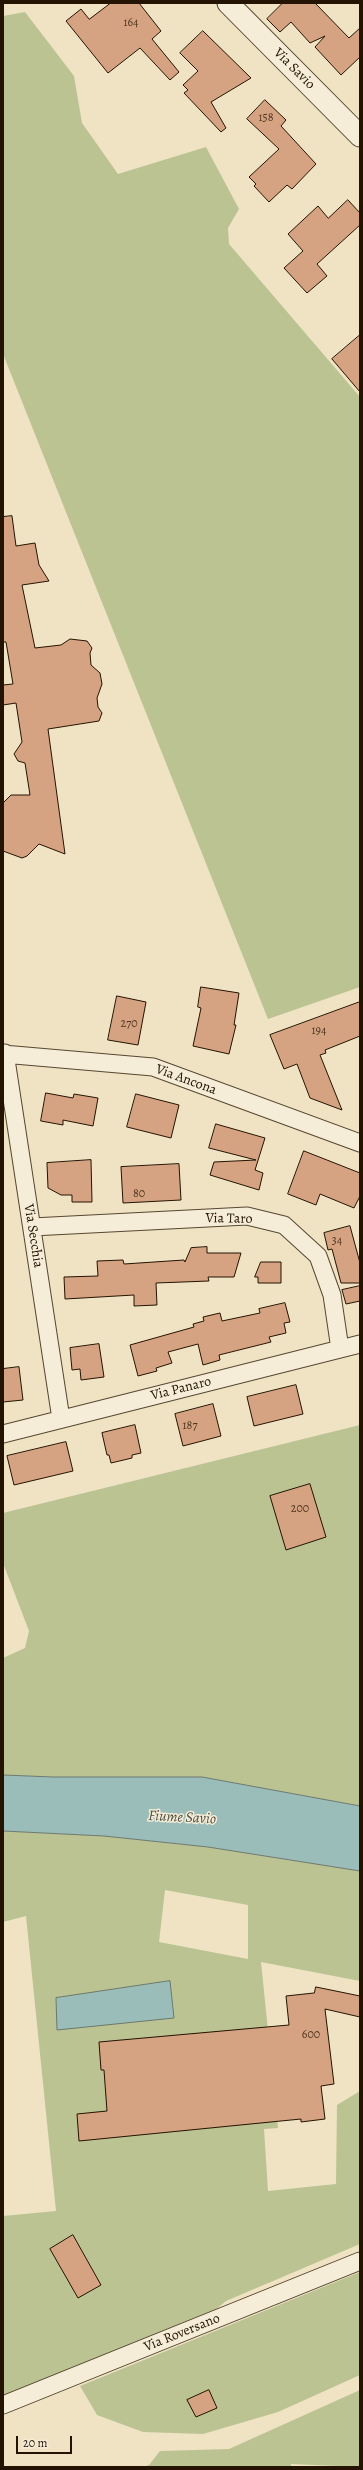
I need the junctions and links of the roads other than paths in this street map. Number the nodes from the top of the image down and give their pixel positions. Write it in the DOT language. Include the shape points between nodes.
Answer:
graph roads {
  1 [pos="228,3"];
  2 [pos="360,136"];
  3 [pos="4,1053"];
  4 [pos="360,1143"];
  5 [pos="32,1227"];
  6 [pos="360,1344"];
  7 [pos="340,1349"];
  8 [pos="61,1419"];
  9 [pos="3,1434"];
  10 [pos="360,2261"];
  11 [pos="3,2405"];
  1 -- 2 [label="street, Via Savio"];
  3 -- 4 [label="street, Via Ancona" via="153,1067"];
  3 -- 5 [label="street, Via Secchia"];
  5 -- 7 [label="street, Via Taro" via="247,1216 284,1225 318,1256 332,1295"];
  5 -- 8 [label="street, Via Secchia"];
  6 -- 7 [label="street, Via Panaro"];
  7 -- 8 [label="street, Via Panaro"];
  8 -- 9 [label="street, Via Panaro"];
  10 -- 11 [label="street, Via Roversano"];
}
